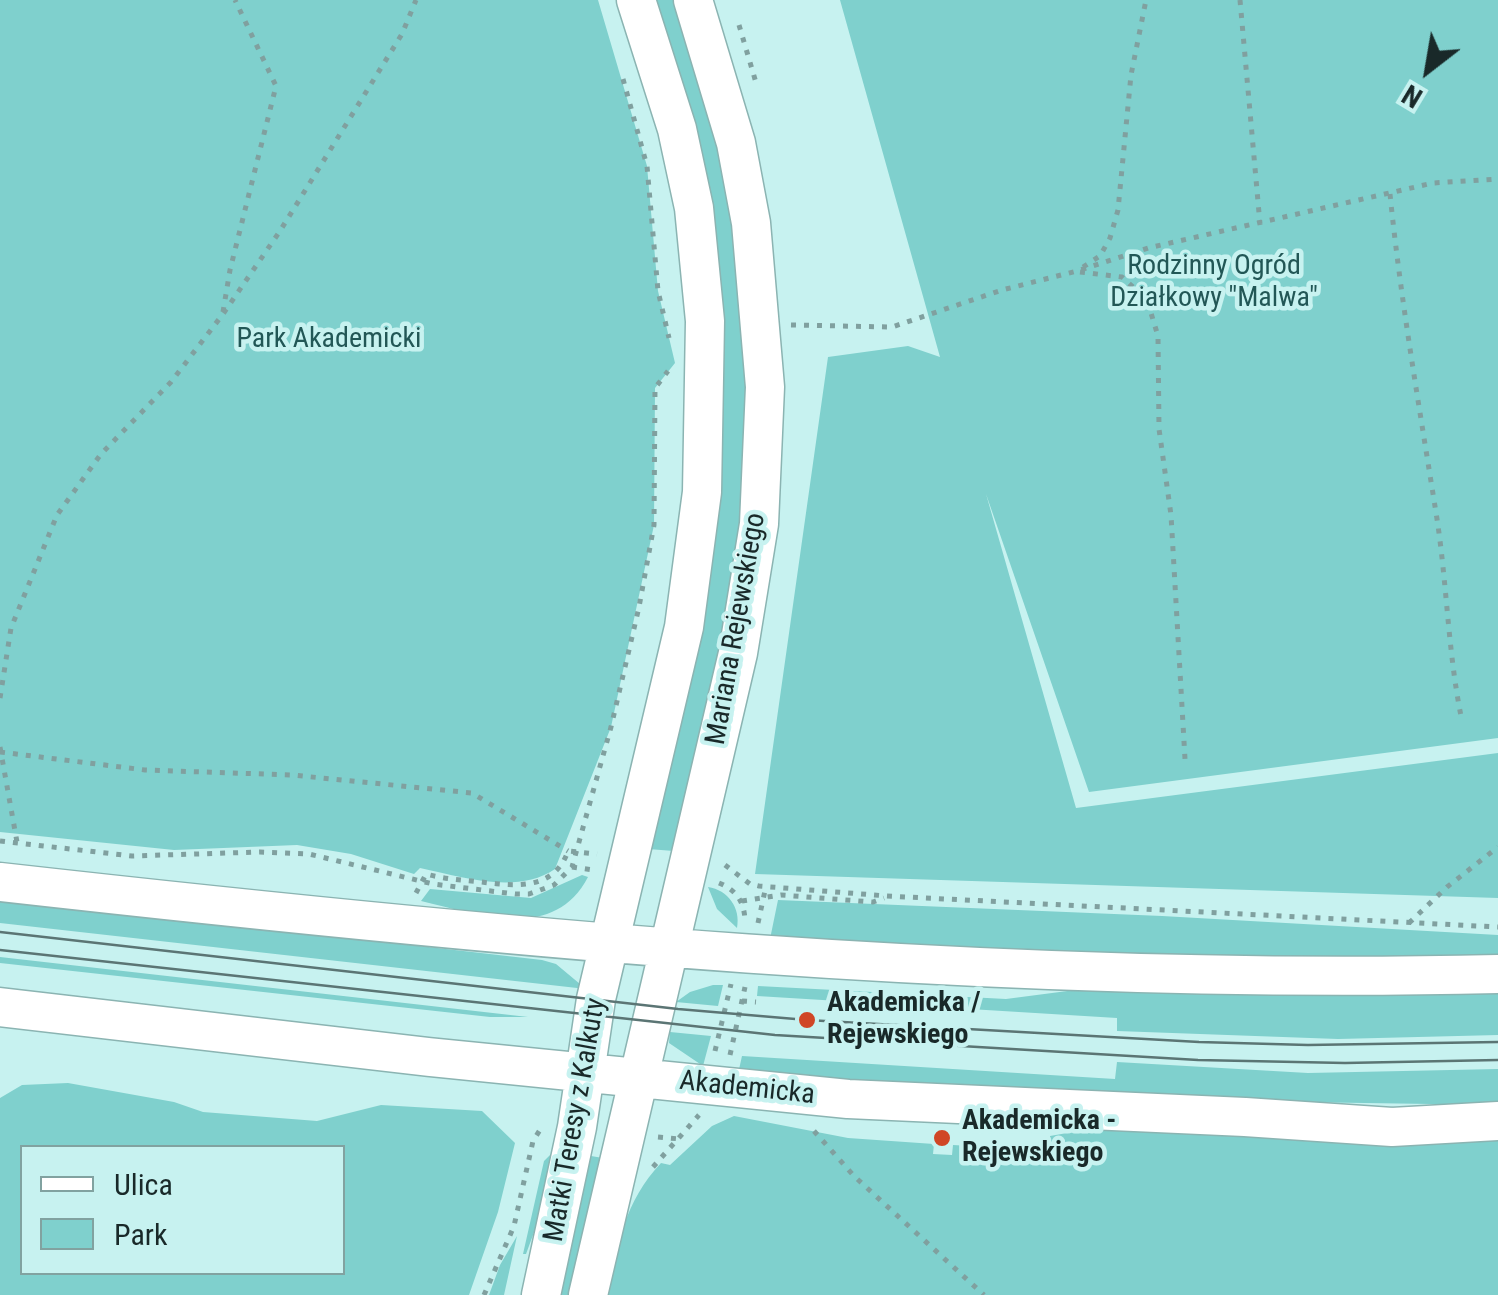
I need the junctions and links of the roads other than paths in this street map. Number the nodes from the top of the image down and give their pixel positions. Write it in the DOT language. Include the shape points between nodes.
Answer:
graph roads {
  1 [pos="636,0"];
  2 [pos="693,0"];
  3 [pos="0,882"];
  4 [pos="611,945"];
  5 [pos="667,948"];
  6 [pos="1498,974"];
  7 [pos="0,1006"];
  8 [pos="586,1072"];
  9 [pos="640,1077"];
  10 [pos="1498,1121"];
  11 [pos="541,1295"];
  12 [pos="588,1295"];
  1 -- 4 [label="street, Mariana Rejewskiego" via="694,208 706,376 702,492 684,628"];
  2 -- 5 [label="street, Mariana Rejewskiego" via="736,142 751,222 764,442 752,579 735,669"];
  3 -- 4 [label="street"];
  4 -- 5 [label="street"];
  4 -- 8 [label="street, Matki Teresy z Kalkuty"];
  5 -- 6 [label="street" via="1092,972"];
  5 -- 9 [label="street, Mariana Rejewskiego"];
  7 -- 8 [label="street, Akademicka"];
  8 -- 9 [label="street, Akademicka"];
  8 -- 11 [label="street, Matki Teresy z Kalkuty"];
  9 -- 10 [label="street, Akademicka" via="932,1105 1392,1127"];
  9 -- 12 [label="street, Matki Teresy z Kalkuty"];
}
